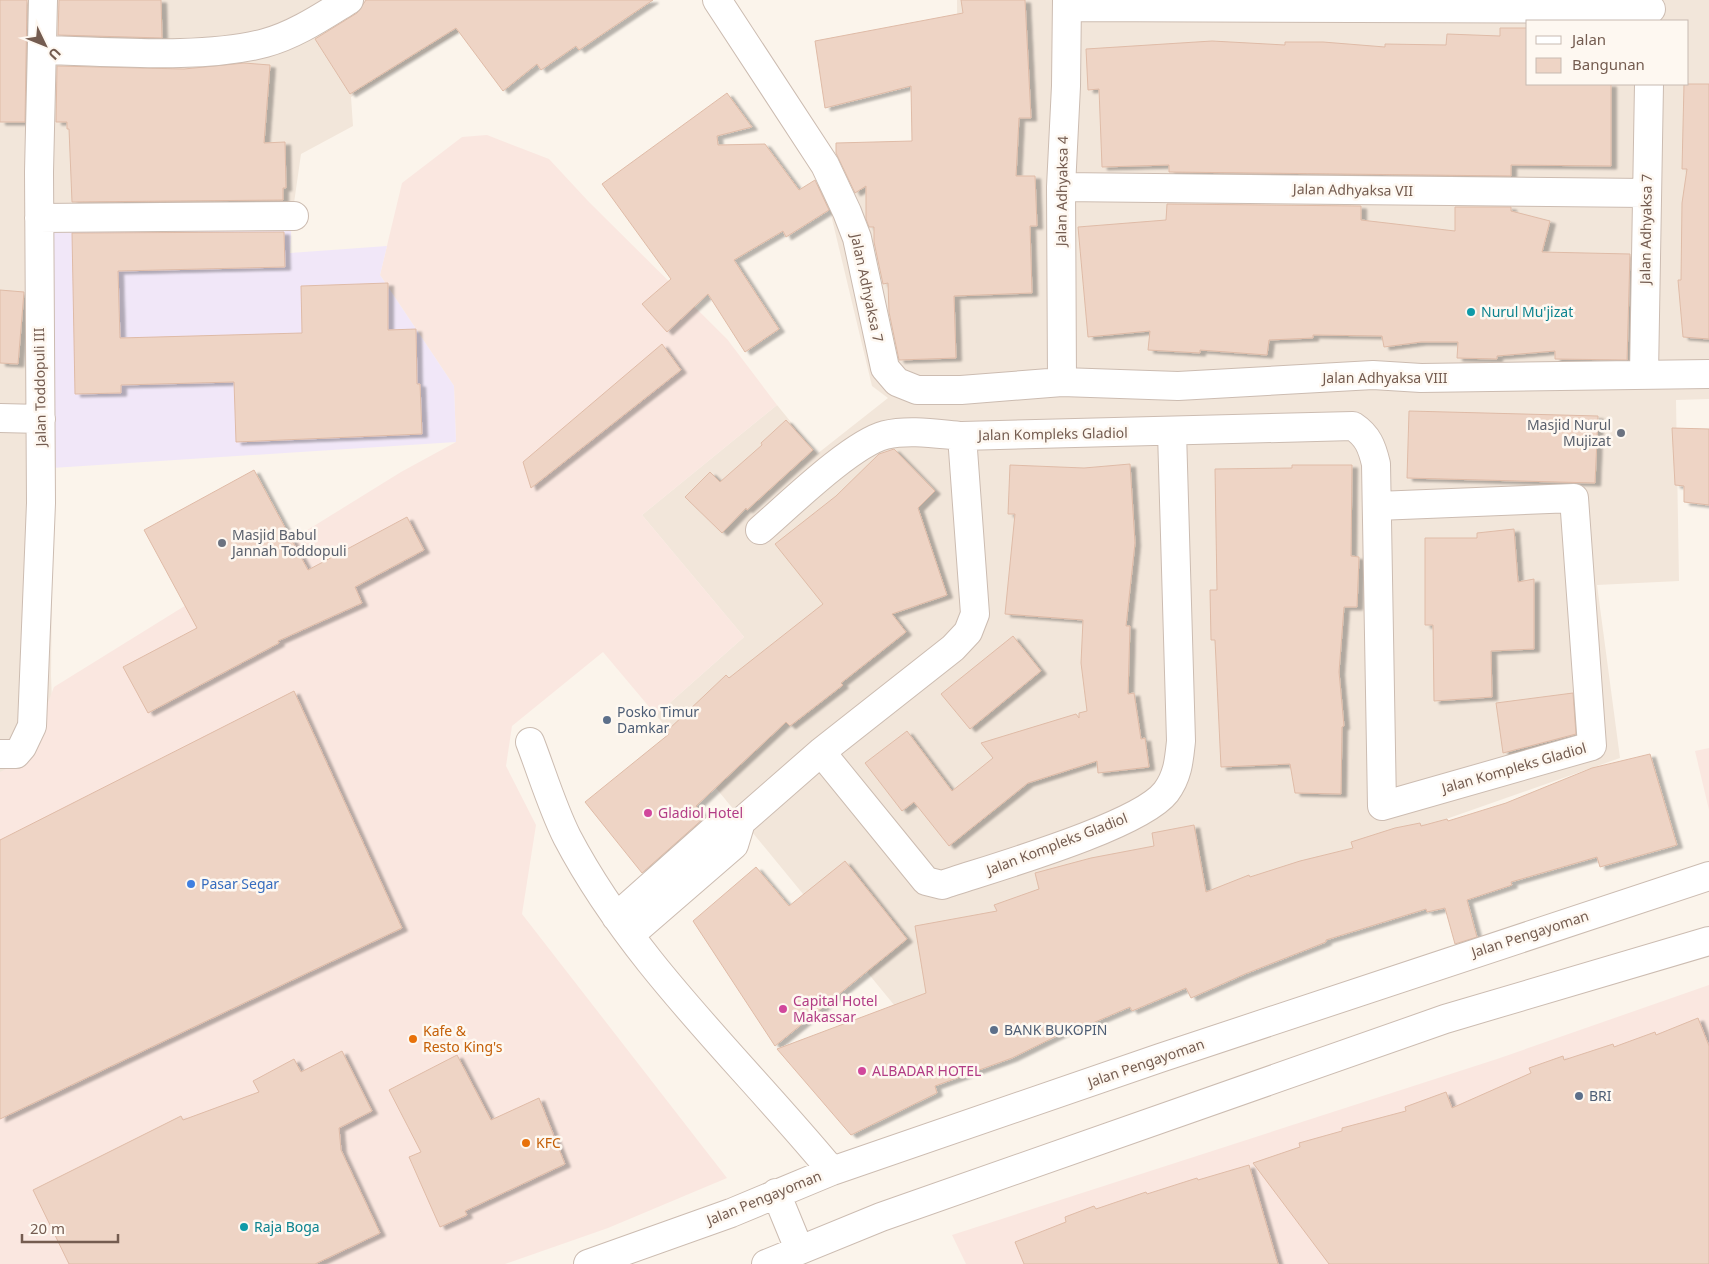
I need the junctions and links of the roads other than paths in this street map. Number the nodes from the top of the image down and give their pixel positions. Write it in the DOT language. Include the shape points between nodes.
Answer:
graph roads {
  1 [pos="42,0"];
  2 [pos="349,0"];
  3 [pos="717,0"];
  4 [pos="1067,3"];
  5 [pos="1651,10"];
  6 [pos="42,50"];
  7 [pos="1649,85"];
  8 [pos="1061,187"];
  9 [pos="1646,193"];
  10 [pos="294,216"];
  11 [pos="39,218"];
  12 [pos="1644,374"];
  13 [pos="1709,374"];
  14 [pos="1062,382"];
  15 [pos="0,418"];
  16 [pos="41,419"];
  17 [pos="1172,432"];
  18 [pos="962,436"];
  19 [pos="1377,506"];
  20 [pos="760,530"];
  21 [pos="530,742"];
  22 [pos="821,752"];
  23 [pos="0,754"];
  24 [pos="1709,876"];
  25 [pos="623,926"];
  26 [pos="1709,941"];
  27 [pos="832,1171"];
  28 [pos="776,1193"];
  29 [pos="799,1249"];
  30 [pos="588,1264"];
  31 [pos="766,1264"];
  1 -- 6 [label="street, Jalan Toddopuli III"];
  2 -- 6 [label="street" via="267,43 233,50"];
  3 -- 14 [label="street, Jalan Adhyaksa 7" via="825,165 847,212 857,238 885,368 891,378 917,390"];
  4 -- 5 [label="street"];
  4 -- 8 [label="street, Jalan Adhyaksa 4"];
  6 -- 11 [label="street, Jalan Toddopuli III"];
  7 -- 9 [label="street, Jalan Adhyaksa 7"];
  8 -- 9 [label="street, Jalan Adhyaksa VII"];
  8 -- 14 [label="street, Jalan Adhyaksa 4"];
  9 -- 12 [label="street, Jalan Adhyaksa 7"];
  10 -- 11 [label="street"];
  11 -- 16 [label="street, Jalan Toddopuli III"];
  12 -- 13 [label="street, Jalan Adhyaksa VIII"];
  12 -- 14 [label="street, Jalan Adhyaksa VIII" via="1421,378 1372,375 1178,386"];
  15 -- 16 [label="street"];
  16 -- 23 [label="street, Jalan Toddopuli III" via="32,726 16,754"];
  17 -- 18 [label="street, Jalan Kompleks Gladiol"];
  17 -- 19 [label="street, Jalan Kompleks Gladiol" via="1353,426 1364,434 1372,448 1376,464"];
  17 -- 22 [label="street, Jalan Kompleks Gladiol" via="1181,741 1177,775 1165,793 1140,812 1073,841 942,886 926,881"];
  18 -- 20 [label="street" via="904,433 874,438"];
  18 -- 22 [label="street, Jalan Kompleks Gladiol" via="975,614 968,632 953,648"];
  19 -- 19 [label="street, Jalan Kompleks Gladiol" via="1382,806 1592,746 1574,498"];
  21 -- 25 [label="street" via="567,836"];
  22 -- 25 [label="street, Jalan Kompleks Gladiol" via="741,822 716,828"];
  24 -- 27 [label="street, Jalan Pengayoman" via="1216,1039"];
  25 -- 27 [label="street" via="672,989"];
  26 -- 29 [label="street" via="1445,1019 881,1217"];
  27 -- 28 [label="street, Jalan Pengayoman"];
  28 -- 29 [label="street"];
  28 -- 30 [label="street, Jalan Pengayoman" via="731,1213"];
  29 -- 31 [label="street"];
}
